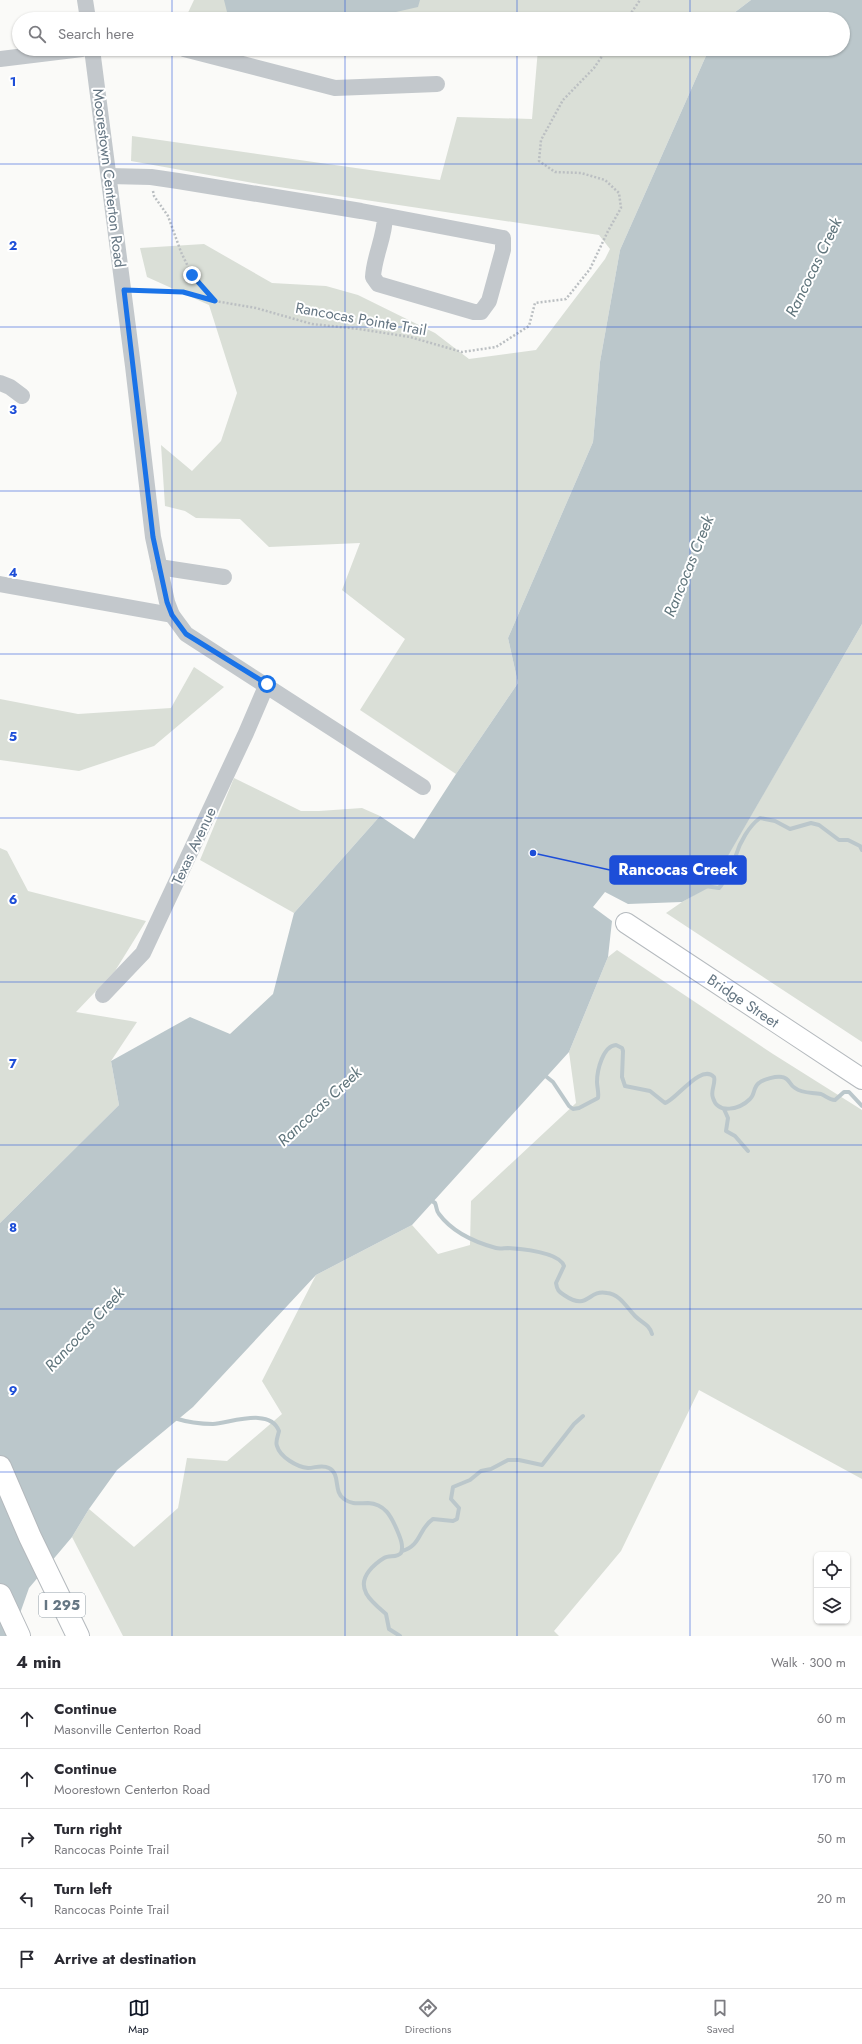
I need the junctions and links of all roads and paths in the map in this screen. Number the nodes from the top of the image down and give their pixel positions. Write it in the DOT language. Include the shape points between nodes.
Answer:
graph roads {
  1 [pos="85,0"];
  2 [pos="640,0"];
  3 [pos="87,12"];
  4 [pos="632,12"];
  5 [pos="25,56"];
  6 [pos="93,56"];
  7 [pos="211,56"];
  8 [pos="602,56"];
  9 [pos="0,59"];
  10 [pos="437,84"];
  11 [pos="109,176"];
  12 [pos="151,177"];
  13 [pos="385,216"];
  14 [pos="124,290"];
  15 [pos="215,301"];
  16 [pos="0,383"];
  17 [pos="22,396"];
  18 [pos="159,567"];
  19 [pos="224,578"];
  20 [pos="0,584"];
  21 [pos="172,615"];
  22 [pos="267,684"];
  23 [pos="423,786"];
  24 [pos="626,922"];
  25 [pos="103,995"];
  26 [pos="862,1079"];
  27 [pos="0,1467"];
  28 [pos="0,1595"];
  29 [pos="77,1634"];
  30 [pos="19,1636"];
  1 -- 3 [label="street"];
  2 -- 4 [label="path"];
  5 -- 9 [label="street"];
  6 -- 11 [label="street, Moorestown Centerton Road"];
  7 -- 10 [label="street" via="335,88"];
  8 -- 15 [label="path, Rancocas Pointe Trail" via="563,100 541,140 539,161 555,172 581,173 605,180 619,192 621,208 590,269 566,299 535,304 529,326 496,347 462,352 410,337 312,324 256,308"];
  11 -- 12 [label="street"];
  11 -- 14 [label="street, Moorestown Centerton Road"];
  12 -- 13 [label="street"];
  12 -- 15 [label="path" via="154,196 168,216 192,275"];
  13 -- 13 [label="street" via="503,238 503,250 485,308 481,312 474,312 378,284 373,277 373,269 383,236"];
  14 -- 15 [label="path, Rancocas Pointe Trail" via="183,292"];
  14 -- 18 [label="street, Moorestown Centerton Road" via="153,537"];
  16 -- 17 [label="street"];
  18 -- 19 [label="street"];
  18 -- 21 [label="street, Moorestown Centerton Road"];
  20 -- 21 [label="street"];
  21 -- 22 [label="street" via="186,634"];
  22 -- 23 [label="street"];
  22 -- 25 [label="street, Texas Avenue" via="144,953"];
  24 -- 26 [label="main road, Bridge Street"];
  27 -- 29 [label="highway, I 295"];
  28 -- 30 [label="highway"];
}
